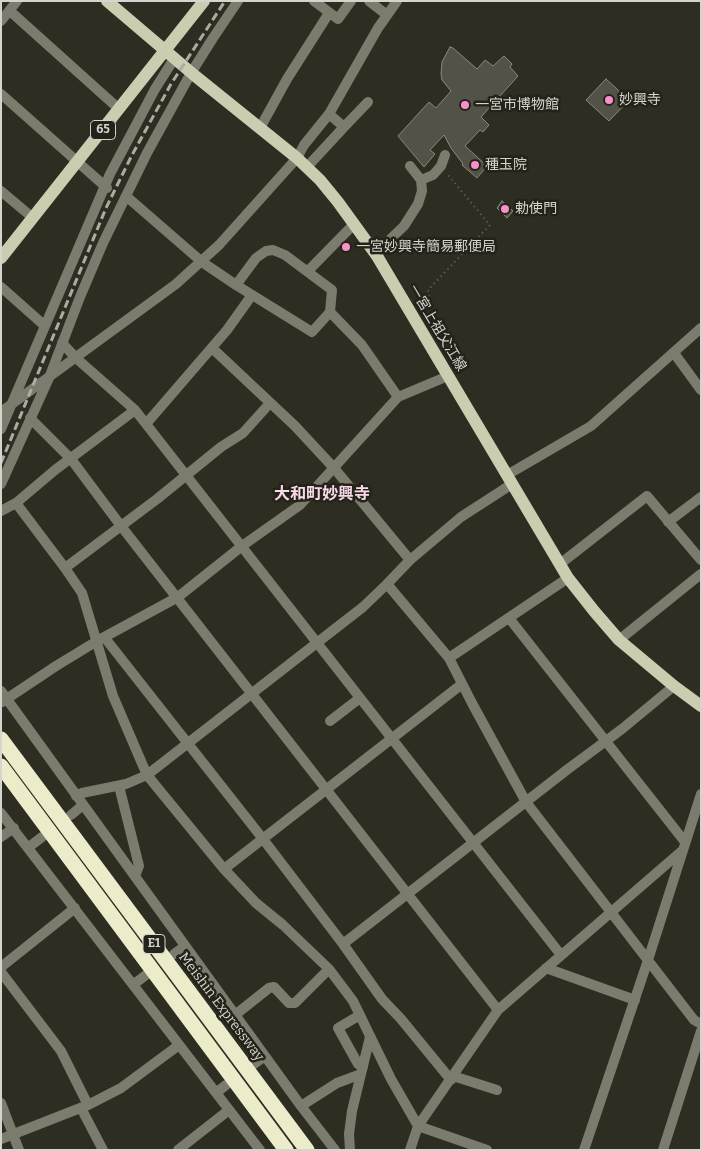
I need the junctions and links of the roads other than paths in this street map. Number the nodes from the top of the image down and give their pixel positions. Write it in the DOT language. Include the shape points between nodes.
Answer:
graph roads {
  1 [pos="17,1"];
  2 [pos="107,1"];
  3 [pos="204,1"];
  4 [pos="238,1"];
  5 [pos="314,1"];
  6 [pos="351,1"];
  7 [pos="369,1"];
  8 [pos="397,1"];
  9 [pos="10,11"];
  10 [pos="329,13"];
  11 [pos="387,15"];
  12 [pos="1,21"];
  13 [pos="169,55"];
  14 [pos="191,73"];
  15 [pos="1,94"];
  16 [pos="368,102"];
  17 [pos="119,109"];
  18 [pos="329,114"];
  19 [pos="344,127"];
  20 [pos="260,128"];
  21 [pos="445,155"];
  22 [pos="297,158"];
  23 [pos="77,162"];
  24 [pos="410,166"];
  25 [pos="307,167"];
  26 [pos="420,180"];
  27 [pos="106,187"];
  28 [pos="1,191"];
  29 [pos="126,196"];
  30 [pos="33,218"];
  31 [pos="354,224"];
  32 [pos="376,256"];
  33 [pos="1,258"];
  34 [pos="202,262"];
  35 [pos="308,271"];
  36 [pos="236,285"];
  37 [pos="1,287"];
  38 [pos="252,295"];
  39 [pos="330,312"];
  40 [pos="45,326"];
  41 [pos="701,328"];
  42 [pos="62,343"];
  43 [pos="212,348"];
  44 [pos="674,353"];
  45 [pos="76,358"];
  46 [pos="448,376"];
  47 [pos="49,378"];
  48 [pos="701,390"];
  49 [pos="398,396"];
  50 [pos="270,403"];
  51 [pos="11,405"];
  52 [pos="135,410"];
  53 [pos="1,412"];
  54 [pos="30,418"];
  55 [pos="146,424"];
  56 [pos="1,429"];
  57 [pos="71,459"];
  58 [pos="334,468"];
  59 [pos="187,475"];
  60 [pos="509,479"];
  61 [pos="1,484"];
  62 [pos="701,497"];
  63 [pos="16,502"];
  64 [pos="1,511"];
  65 [pos="668,522"];
  66 [pos="121,526"];
  67 [pos="242,546"];
  68 [pos="410,560"];
  69 [pos="701,560"];
  70 [pos="560,564"];
  71 [pos="65,568"];
  72 [pos="701,574"];
  73 [pos="568,578"];
  74 [pos="387,584"];
  75 [pos="178,597"];
  76 [pos="509,618"];
  77 [pos="101,640"];
  78 [pos="620,640"];
  79 [pos="318,643"];
  80 [pos="449,658"];
  81 [pos="462,684"];
  82 [pos="674,686"];
  83 [pos="253,693"];
  84 [pos="3,697"];
  85 [pos="360,698"];
  86 [pos="701,706"];
  87 [pos="330,721"];
  88 [pos="392,737"];
  89 [pos="1,738"];
  90 [pos="605,742"];
  91 [pos="189,744"];
  92 [pos="1,766"];
  93 [pos="147,775"];
  94 [pos="119,786"];
  95 [pos="328,789"];
  96 [pos="701,794"];
  97 [pos="76,796"];
  98 [pos="526,802"];
  99 [pos="83,805"];
  100 [pos="1,812"];
  101 [pos="71,815"];
  102 [pos="14,828"];
  103 [pos="1,837"];
  104 [pos="42,837"];
  105 [pos="263,839"];
  106 [pos="474,844"];
  107 [pos="684,846"];
  108 [pos="28,847"];
  109 [pos="224,869"];
  110 [pos="135,876"];
  111 [pos="409,894"];
  112 [pos="75,908"];
  113 [pos="610,912"];
  114 [pos="343,944"];
  115 [pos="185,946"];
  116 [pos="174,954"];
  117 [pos="561,955"];
  118 [pos="648,960"];
  119 [pos="1,967"];
  120 [pos="546,968"];
  121 [pos="329,969"];
  122 [pos="1,972"];
  123 [pos="146,975"];
  124 [pos="134,984"];
  125 [pos="634,1000"];
  126 [pos="498,1010"];
  127 [pos="235,1015"];
  128 [pos="360,1015"];
  129 [pos="701,1031"];
  130 [pos="370,1037"];
  131 [pos="179,1045"];
  132 [pos="264,1056"];
  133 [pos="254,1064"];
  134 [pos="362,1071"];
  135 [pos="452,1078"];
  136 [pos="226,1085"];
  137 [pos="497,1090"];
  138 [pos="216,1093"];
  139 [pos="1,1103"];
  140 [pos="301,1106"];
  141 [pos="84,1107"];
  142 [pos="229,1110"];
  143 [pos="418,1126"];
  144 [pos="13,1134"];
  145 [pos="1,1139"];
  146 [pos="19,1150"];
  147 [pos="103,1150"];
  148 [pos="178,1150"];
  149 [pos="260,1150"];
  150 [pos="286,1150"];
  151 [pos="306,1150"];
  152 [pos="335,1150"];
  153 [pos="350,1150"];
  154 [pos="410,1150"];
  155 [pos="487,1150"];
  156 [pos="584,1150"];
  157 [pos="663,1150"];
  1 -- 9 [label="street"];
  2 -- 13 [label="main road, 一宮上祖父江線"];
  3 -- 13 [label="main road, 65"];
  4 -- 14 [label="street"];
  5 -- 10 [label="street"];
  6 -- 10 [label="street" via="338,19"];
  7 -- 11 [label="street"];
  8 -- 11 [label="street"];
  9 -- 12 [label="street"];
  9 -- 17 [label="street"];
  10 -- 20 [label="street"];
  11 -- 18 [label="street"];
  13 -- 14 [label="main road, 一宮上祖父江線"];
  13 -- 17 [label="main road, 65"];
  13 -- 27 [label="street"];
  14 -- 20 [label="main road, 一宮上祖父江線"];
  14 -- 29 [label="street"];
  15 -- 23 [label="street"];
  16 -- 19 [label="street"];
  17 -- 23 [label="main road, 65"];
  18 -- 19 [label="street"];
  18 -- 22 [label="street"];
  19 -- 25 [label="street"];
  20 -- 22 [label="main road, 一宮上祖父江線"];
  21 -- 26 [label="street" via="433,175"];
  22 -- 25 [label="main road, 一宮上祖父江線"];
  22 -- 34 [label="street"];
  23 -- 27 [label="street"];
  23 -- 30 [label="main road, 65"];
  24 -- 26 [label="street"];
  25 -- 31 [label="main road, 一宮上祖父江線"];
  26 -- 32 [label="street" via="422,190 411,216"];
  27 -- 40 [label="street"];
  28 -- 30 [label="street"];
  29 -- 34 [label="street"];
  29 -- 42 [label="street"];
  30 -- 33 [label="main road, 65"];
  31 -- 32 [label="main road, 一宮上祖父江線"];
  31 -- 35 [label="street"];
  32 -- 46 [label="main road, 一宮上祖父江線"];
  34 -- 36 [label="street"];
  34 -- 45 [label="street"];
  35 -- 36 [label="street" via="285,255 266,251 256,258"];
  35 -- 39 [label="street" via="332,290"];
  36 -- 38 [label="street"];
  37 -- 40 [label="street"];
  38 -- 39 [label="street" via="312,332"];
  38 -- 43 [label="street"];
  39 -- 49 [label="street" via="362,345"];
  40 -- 51 [label="street"];
  41 -- 44 [label="street"];
  42 -- 45 [label="street"];
  42 -- 47 [label="street"];
  43 -- 50 [label="street"];
  43 -- 55 [label="street"];
  44 -- 48 [label="street"];
  44 -- 60 [label="street" via="592,426"];
  45 -- 47 [label="street"];
  45 -- 52 [label="street"];
  46 -- 49 [label="street"];
  46 -- 60 [label="main road, 一宮上祖父江線"];
  47 -- 51 [label="street"];
  47 -- 54 [label="street"];
  49 -- 58 [label="street"];
  50 -- 58 [label="street"];
  50 -- 59 [label="street" via="243,433"];
  51 -- 53 [label="street"];
  51 -- 56 [label="street"];
  52 -- 55 [label="street"];
  52 -- 57 [label="street"];
  54 -- 57 [label="street"];
  54 -- 61 [label="street"];
  55 -- 59 [label="street"];
  57 -- 63 [label="street"];
  57 -- 66 [label="street"];
  58 -- 67 [label="street" via="300,506"];
  58 -- 68 [label="street"];
  59 -- 66 [label="street"];
  59 -- 67 [label="street"];
  60 -- 68 [label="street"];
  60 -- 70 [label="main road, 一宮上祖父江線"];
  62 -- 65 [label="street"];
  63 -- 64 [label="street"];
  63 -- 71 [label="street"];
  65 -- 69 [label="street"];
  65 -- 70 [label="street" via="647,496"];
  66 -- 71 [label="street"];
  66 -- 75 [label="street"];
  67 -- 75 [label="street"];
  67 -- 79 [label="street"];
  68 -- 74 [label="street"];
  70 -- 73 [label="main road, 一宮上祖父江線"];
  71 -- 77 [label="street" via="82,593"];
  72 -- 78 [label="street"];
  73 -- 76 [label="street"];
  73 -- 78 [label="main road, 一宮上祖父江線"];
  74 -- 79 [label="street"];
  74 -- 80 [label="street"];
  75 -- 77 [label="street"];
  75 -- 83 [label="street"];
  76 -- 80 [label="street"];
  76 -- 90 [label="street"];
  77 -- 84 [label="street"];
  77 -- 91 [label="street"];
  77 -- 93 [label="street" via="113,696"];
  78 -- 82 [label="main road, 一宮上祖父江線"];
  79 -- 83 [label="street"];
  79 -- 85 [label="street"];
  80 -- 81 [label="street"];
  81 -- 88 [label="street"];
  81 -- 98 [label="street"];
  82 -- 86 [label="main road, 一宮上祖父江線"];
  82 -- 90 [label="street"];
  83 -- 91 [label="street"];
  83 -- 95 [label="street"];
  84 -- 97 [label="street"];
  85 -- 87 [label="street"];
  85 -- 88 [label="street"];
  88 -- 95 [label="street"];
  88 -- 106 [label="street"];
  89 -- 151 [label="highway, Meishin Expressway / E1"];
  90 -- 98 [label="street"];
  90 -- 107 [label="street"];
  91 -- 93 [label="street"];
  91 -- 105 [label="street"];
  92 -- 150 [label="highway, E1"];
  93 -- 94 [label="street"];
  93 -- 109 [label="street"];
  94 -- 97 [label="street" via="82,792"];
  94 -- 110 [label="street" via="139,866"];
  95 -- 105 [label="street"];
  95 -- 111 [label="street"];
  96 -- 107 [label="street"];
  97 -- 99 [label="street"];
  98 -- 106 [label="street"];
  98 -- 113 [label="street"];
  99 -- 101 [label="street"];
  99 -- 110 [label="street"];
  100 -- 102 [label="street"];
  102 -- 103 [label="street"];
  102 -- 108 [label="street"];
  104 -- 108 [label="street"];
  105 -- 109 [label="street"];
  105 -- 114 [label="street"];
  106 -- 111 [label="street"];
  106 -- 117 [label="street"];
  107 -- 113 [label="street"];
  107 -- 118 [label="street"];
  108 -- 112 [label="street"];
  109 -- 121 [label="street" via="256,903 283,924"];
  110 -- 115 [label="street"];
  111 -- 114 [label="street"];
  111 -- 126 [label="street"];
  112 -- 119 [label="street"];
  112 -- 124 [label="street"];
  113 -- 117 [label="street"];
  113 -- 118 [label="street"];
  114 -- 135 [label="street" via="382,999"];
  115 -- 116 [label="street"];
  115 -- 127 [label="street"];
  117 -- 120 [label="street"];
  118 -- 125 [label="street"];
  118 -- 129 [label="street"];
  120 -- 125 [label="street"];
  120 -- 126 [label="street"];
  121 -- 127 [label="street" via="295,1003 289,1003 274,987"];
  121 -- 128 [label="street"];
  122 -- 141 [label="street" via="60,1051"];
  123 -- 124 [label="street"];
  124 -- 131 [label="street"];
  125 -- 156 [label="street"];
  126 -- 135 [label="street"];
  127 -- 132 [label="street"];
  128 -- 130 [label="street"];
  128 -- 134 [label="street" via="338,1028"];
  129 -- 157 [label="street"];
  130 -- 134 [label="street"];
  130 -- 143 [label="street"];
  131 -- 138 [label="street"];
  131 -- 141 [label="street" via="121,1088"];
  132 -- 133 [label="street"];
  132 -- 140 [label="street"];
  134 -- 140 [label="street"];
  134 -- 153 [label="street" via="352,1112"];
  135 -- 137 [label="street"];
  135 -- 143 [label="street"];
  136 -- 138 [label="street"];
  138 -- 142 [label="street"];
  139 -- 144 [label="street"];
  140 -- 152 [label="street"];
  141 -- 144 [label="street"];
  141 -- 147 [label="street"];
  142 -- 148 [label="street"];
  142 -- 149 [label="street"];
  143 -- 154 [label="street"];
  143 -- 155 [label="street"];
  144 -- 145 [label="street"];
  144 -- 146 [label="street"];
}
